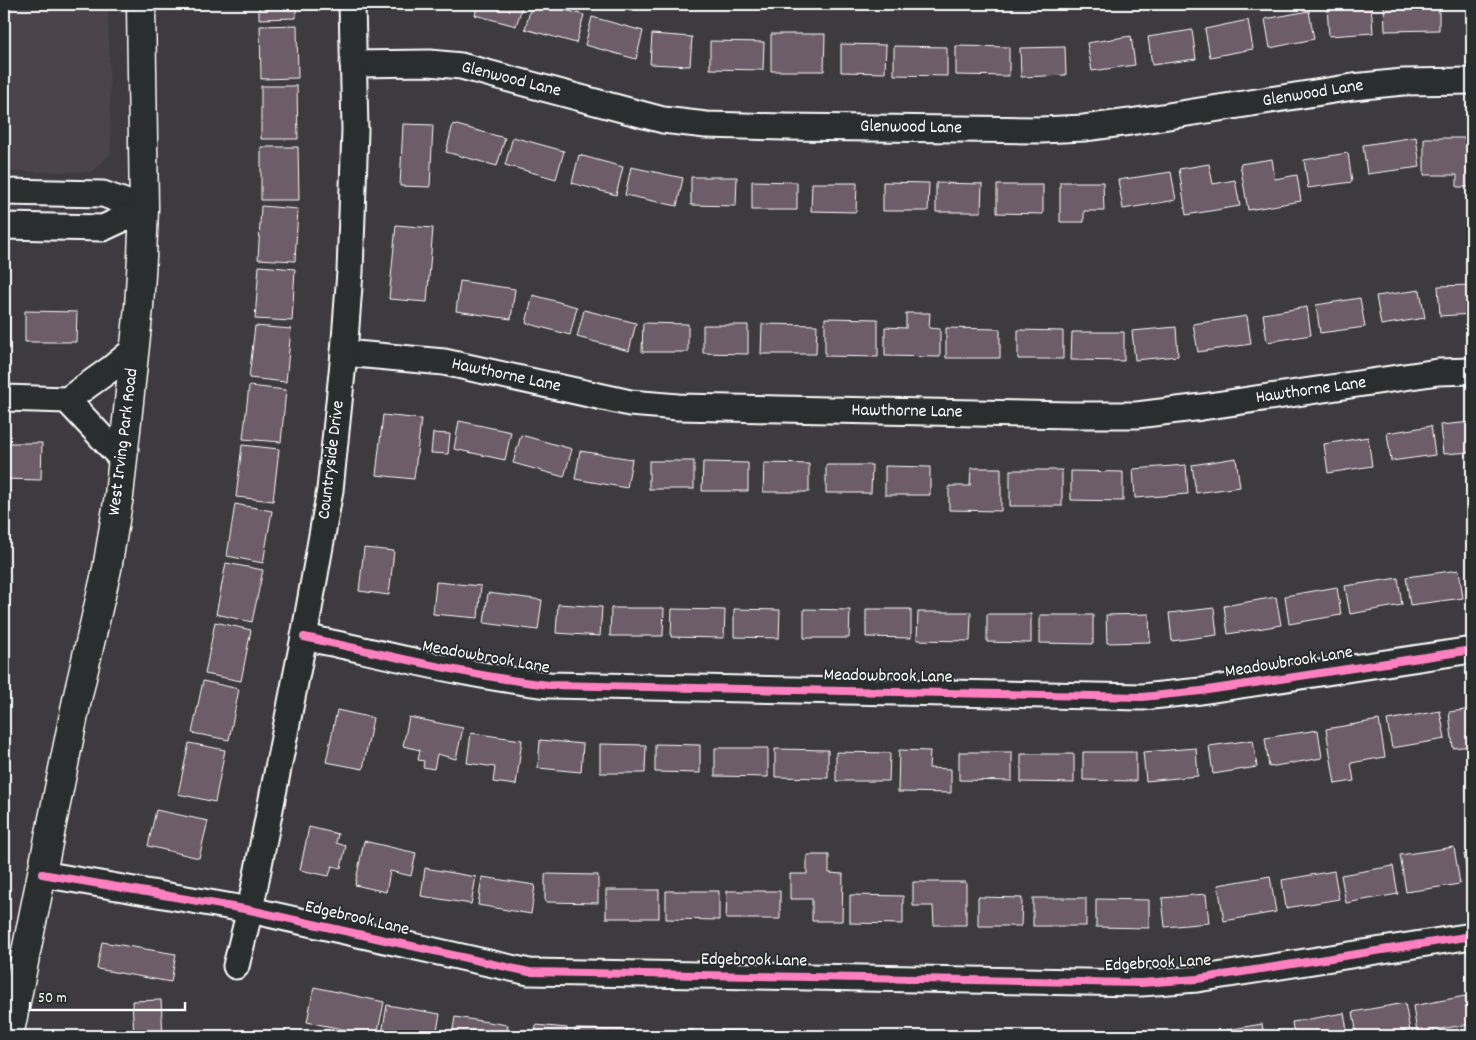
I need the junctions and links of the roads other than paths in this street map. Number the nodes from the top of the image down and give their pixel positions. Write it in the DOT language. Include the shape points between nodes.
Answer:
graph roads {
  1 [pos="141,4"];
  2 [pos="352,4"];
  3 [pos="353,64"];
  4 [pos="1472,81"];
  5 [pos="4,192"];
  6 [pos="144,209"];
  7 [pos="4,226"];
  8 [pos="135,349"];
  9 [pos="344,353"];
  10 [pos="1472,371"];
  11 [pos="4,398"];
  12 [pos="67,400"];
  13 [pos="123,460"];
  14 [pos="304,637"];
  15 [pos="1472,650"];
  16 [pos="42,874"];
  17 [pos="250,910"];
  18 [pos="1472,936"];
  19 [pos="236,966"];
  20 [pos="9,1036"];
  1 -- 6 [label="main road, West Irving Park Road"];
  2 -- 3 [label="street, Countryside Drive"];
  3 -- 4 [label="street, Glenwood Lane" via="461,66 663,120 706,125 784,127 1084,128 1353,87"];
  3 -- 9 [label="street, Countryside Drive" via="353,209"];
  5 -- 6 [label="street" via="103,194"];
  6 -- 7 [label="street" via="103,228"];
  6 -- 8 [label="main road, West Irving Park Road"];
  8 -- 12 [label="street"];
  8 -- 13 [label="main road, West Irving Park Road"];
  9 -- 10 [label="street, Hawthorne Lane" via="444,362 630,403 678,407 1061,415 1137,415 1438,372"];
  9 -- 14 [label="street, Countryside Drive" via="330,490"];
  11 -- 12 [label="street"];
  12 -- 13 [label="street"];
  13 -- 16 [label="main road, West Irving Park Road" via="106,569"];
  14 -- 15 [label="street, Meadowbrook Lane" via="466,672 549,686 1142,696 1201,691"];
  14 -- 17 [label="street, Countryside Drive"];
  16 -- 17 [label="street, Edgebrook Lane"];
  16 -- 20 [label="main road, West Irving Park Road"];
  17 -- 18 [label="street, Edgebrook Lane" via="528,972 1142,983 1197,979"];
  17 -- 19 [label="street"];
}
